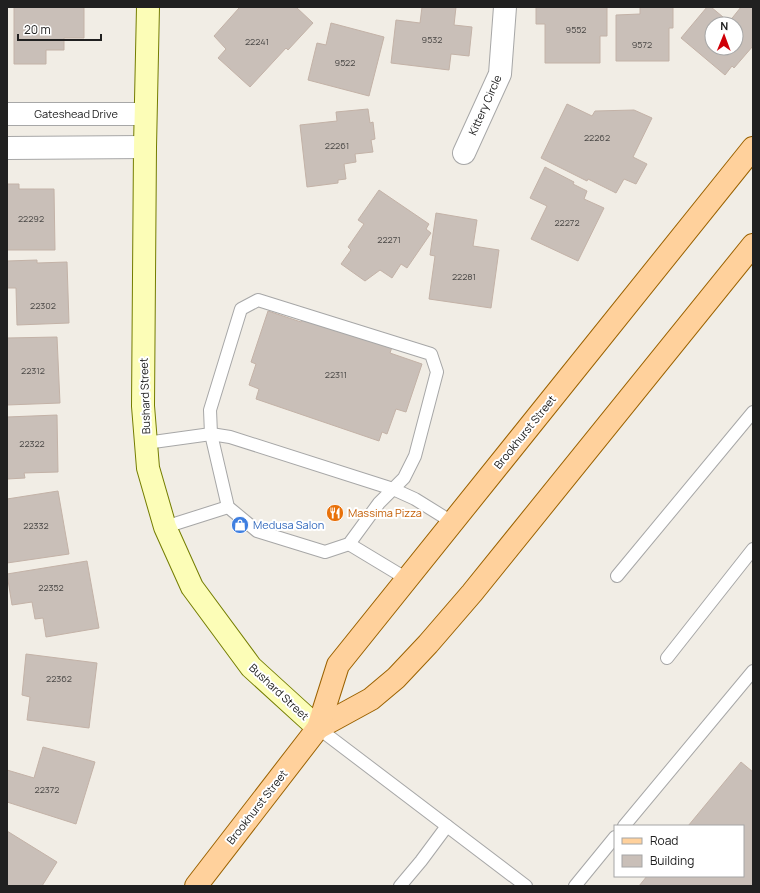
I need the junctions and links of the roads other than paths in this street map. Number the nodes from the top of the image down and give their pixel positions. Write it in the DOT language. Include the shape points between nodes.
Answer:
graph roads {
  1 [pos="148,7"];
  2 [pos="505,7"];
  3 [pos="7,114"];
  4 [pos="145,114"];
  5 [pos="145,147"];
  6 [pos="7,148"];
  7 [pos="753,148"];
  8 [pos="464,153"];
  9 [pos="753,245"];
  10 [pos="753,412"];
  11 [pos="210,434"];
  12 [pos="146,443"];
  13 [pos="393,489"];
  14 [pos="228,507"];
  15 [pos="452,522"];
  16 [pos="165,526"];
  17 [pos="349,544"];
  18 [pos="753,549"];
  19 [pos="617,576"];
  20 [pos="407,579"];
  21 [pos="667,658"];
  22 [pos="753,671"];
  23 [pos="318,728"];
  24 [pos="625,825"];
  25 [pos="447,826"];
  26 [pos="614,838"];
  27 [pos="196,886"];
  28 [pos="400,886"];
  29 [pos="526,886"];
  30 [pos="575,886"];
  1 -- 4 [label="street, Bushard Street"];
  2 -- 8 [label="street, Kittery Circle" via="500,74"];
  3 -- 4 [label="street, Gateshead Drive"];
  4 -- 5 [label="street, Bushard Street"];
  5 -- 6 [label="street"];
  5 -- 12 [label="street, Bushard Street" via="143,406"];
  7 -- 15 [label="main road, Brookhurst Street"];
  9 -- 23 [label="main road, Brookhurst Street" via="428,644 396,678 371,699"];
  10 -- 19 [label="lane"];
  11 -- 12 [label="lane"];
  11 -- 13 [label="lane" via="230,437"];
  11 -- 13 [label="lane" via="210,410 240,309 258,300 432,354 437,372 415,456 404,478"];
  11 -- 14 [label="lane"];
  12 -- 16 [label="street, Bushard Street" via="148,468"];
  13 -- 15 [label="lane" via="415,499"];
  13 -- 17 [label="lane" via="379,502"];
  14 -- 16 [label="lane"];
  14 -- 17 [label="lane" via="257,531 325,552"];
  15 -- 20 [label="main road, Brookhurst Street"];
  16 -- 23 [label="street, Bushard Street" via="192,587 250,667"];
  17 -- 20 [label="lane"];
  18 -- 21 [label="lane"];
  20 -- 23 [label="main road, Brookhurst Street" via="338,665"];
  22 -- 24 [label="lane"];
  23 -- 25 [label="lane"];
  23 -- 27 [label="main road, Brookhurst Street"];
  25 -- 28 [label="lane"];
  25 -- 29 [label="lane"];
  26 -- 30 [label="lane"];
}
